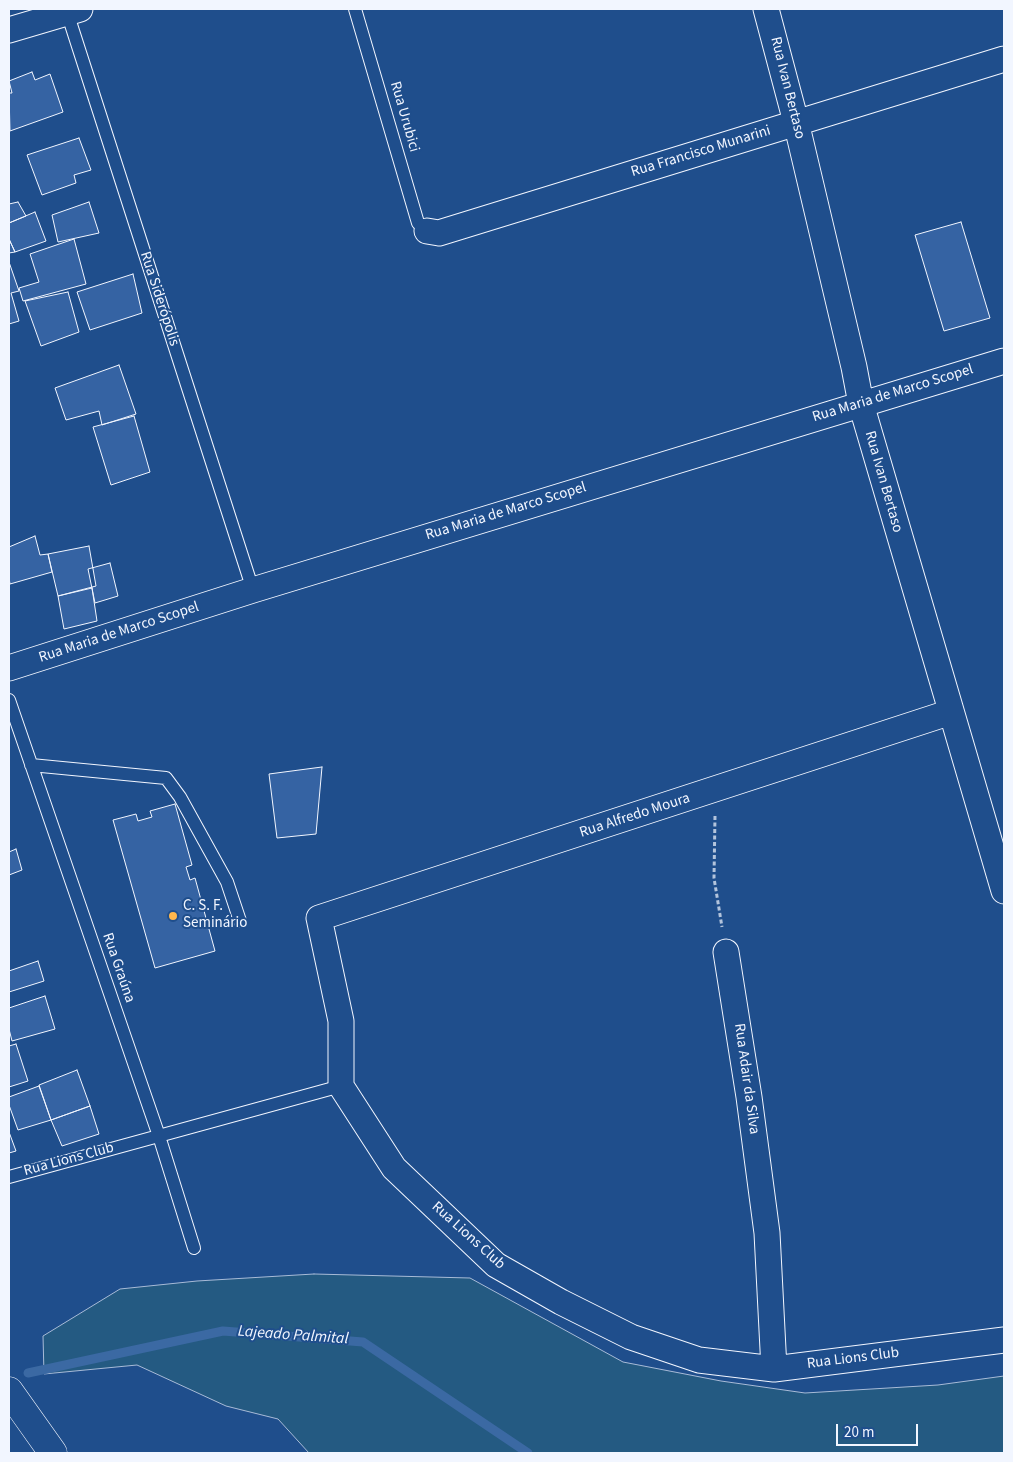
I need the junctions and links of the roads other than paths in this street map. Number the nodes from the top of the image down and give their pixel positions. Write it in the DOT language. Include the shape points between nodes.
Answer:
graph roads {
  1 [pos="356,9"];
  2 [pos="766,9"];
  3 [pos="71,10"];
  4 [pos="9,30"];
  5 [pos="1004,59"];
  6 [pos="796,122"];
  7 [pos="426,231"];
  8 [pos="1004,361"];
  9 [pos="860,404"];
  10 [pos="253,590"];
  11 [pos="9,668"];
  12 [pos="9,700"];
  13 [pos="951,712"];
  14 [pos="31,765"];
  15 [pos="1004,891"];
  16 [pos="240,921"];
  17 [pos="726,952"];
  18 [pos="341,1086"];
  19 [pos="159,1136"];
  20 [pos="9,1177"];
  21 [pos="194,1248"];
  22 [pos="1004,1340"];
  23 [pos="774,1369"];
  24 [pos="9,1391"];
  25 [pos="54,1453"];
  1 -- 7 [label="lane, Rua Urubici" via="418,223"];
  2 -- 6 [label="street, Rua Ivan Bertaso"];
  3 -- 4 [label="street"];
  3 -- 10 [label="lane, Rua Siderópolis"];
  5 -- 6 [label="street, Rua Francisco Munarini"];
  6 -- 7 [label="street, Rua Francisco Munarini" via="439,233"];
  6 -- 9 [label="street, Rua Ivan Bertaso"];
  8 -- 9 [label="street, Rua Maria de Marco Scopel"];
  9 -- 10 [label="street, Rua Maria de Marco Scopel"];
  9 -- 13 [label="street, Rua Ivan Bertaso"];
  10 -- 11 [label="street, Rua Maria de Marco Scopel"];
  12 -- 14 [label="lane, Rua Graúna"];
  13 -- 15 [label="street, Rua Ivan Bertaso"];
  13 -- 18 [label="street, Rua Alfredo Moura" via="319,918 341,1022"];
  14 -- 16 [label="lane" via="166,778 227,882"];
  14 -- 19 [label="lane, Rua Graúna"];
  17 -- 23 [label="street, Rua Adair da Silva" via="767,1233"];
  18 -- 19 [label="lane, Rua Lions Club"];
  18 -- 23 [label="street, Rua Lions Club" via="394,1168 496,1265 630,1337 699,1360"];
  19 -- 20 [label="lane, Rua Lions Club"];
  19 -- 21 [label="lane, Rua Graúna"];
  22 -- 23 [label="street, Rua Lions Club"];
  24 -- 25 [label="street"];
}
